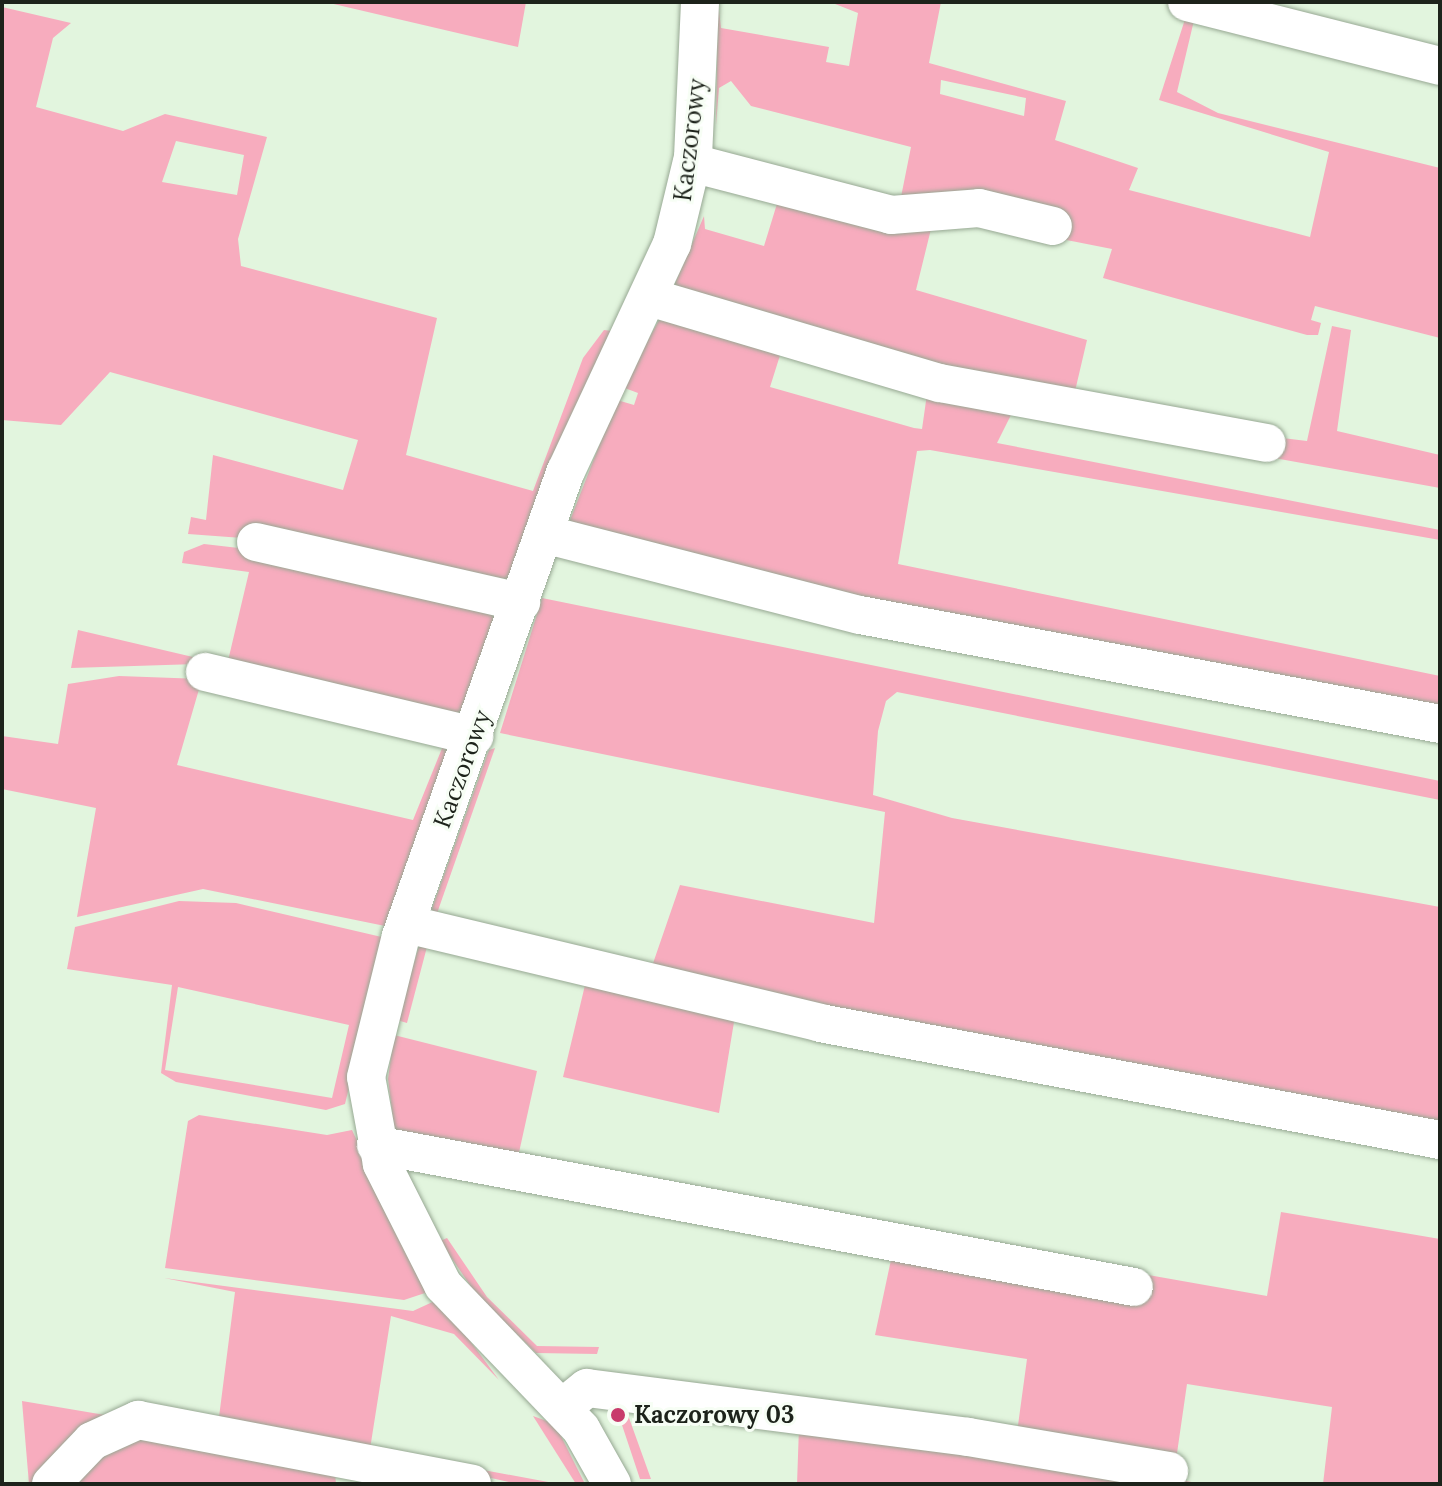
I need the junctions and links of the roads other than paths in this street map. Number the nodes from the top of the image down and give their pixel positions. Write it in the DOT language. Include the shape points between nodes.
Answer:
graph roads {
  1 [pos="700,2"];
  2 [pos="1187,2"];
  3 [pos="1440,66"];
  4 [pos="692,163"];
  5 [pos="1053,226"];
  6 [pos="649,297"];
  7 [pos="1267,443"];
  8 [pos="544,534"];
  9 [pos="256,542"];
  10 [pos="521,602"];
  11 [pos="205,672"];
  12 [pos="1440,724"];
  13 [pos="474,736"];
  14 [pos="406,924"];
  15 [pos="1440,1140"];
  16 [pos="376,1145"];
  17 [pos="1134,1287"];
  18 [pos="562,1408"];
  19 [pos="1169,1471"];
  20 [pos="51,1484"];
  21 [pos="472,1484"];
  22 [pos="612,1484"];
  1 -- 4 [label="street, Kaczorowy"];
  2 -- 3 [label="street"];
  4 -- 5 [label="street" via="891,215 979,208"];
  4 -- 6 [label="street, Kaczorowy" via="672,244"];
  6 -- 7 [label="street" via="940,383"];
  6 -- 8 [label="street, Kaczorowy" via="596,399"];
  8 -- 10 [label="street, Kaczorowy"];
  8 -- 12 [label="street" via="860,615"];
  9 -- 10 [label="street"];
  10 -- 13 [label="street, Kaczorowy"];
  11 -- 13 [label="street"];
  13 -- 14 [label="street, Kaczorowy"];
  14 -- 15 [label="street" via="820,1023"];
  14 -- 16 [label="street, Kaczorowy" via="368,1060"];
  16 -- 17 [label="street"];
  16 -- 18 [label="street, Kaczorowy" via="443,1285"];
  18 -- 19 [label="street" via="587,1388 968,1437"];
  18 -- 22 [label="street, Kaczorowy"];
  20 -- 21 [label="street" via="92,1441 138,1420"];
}
